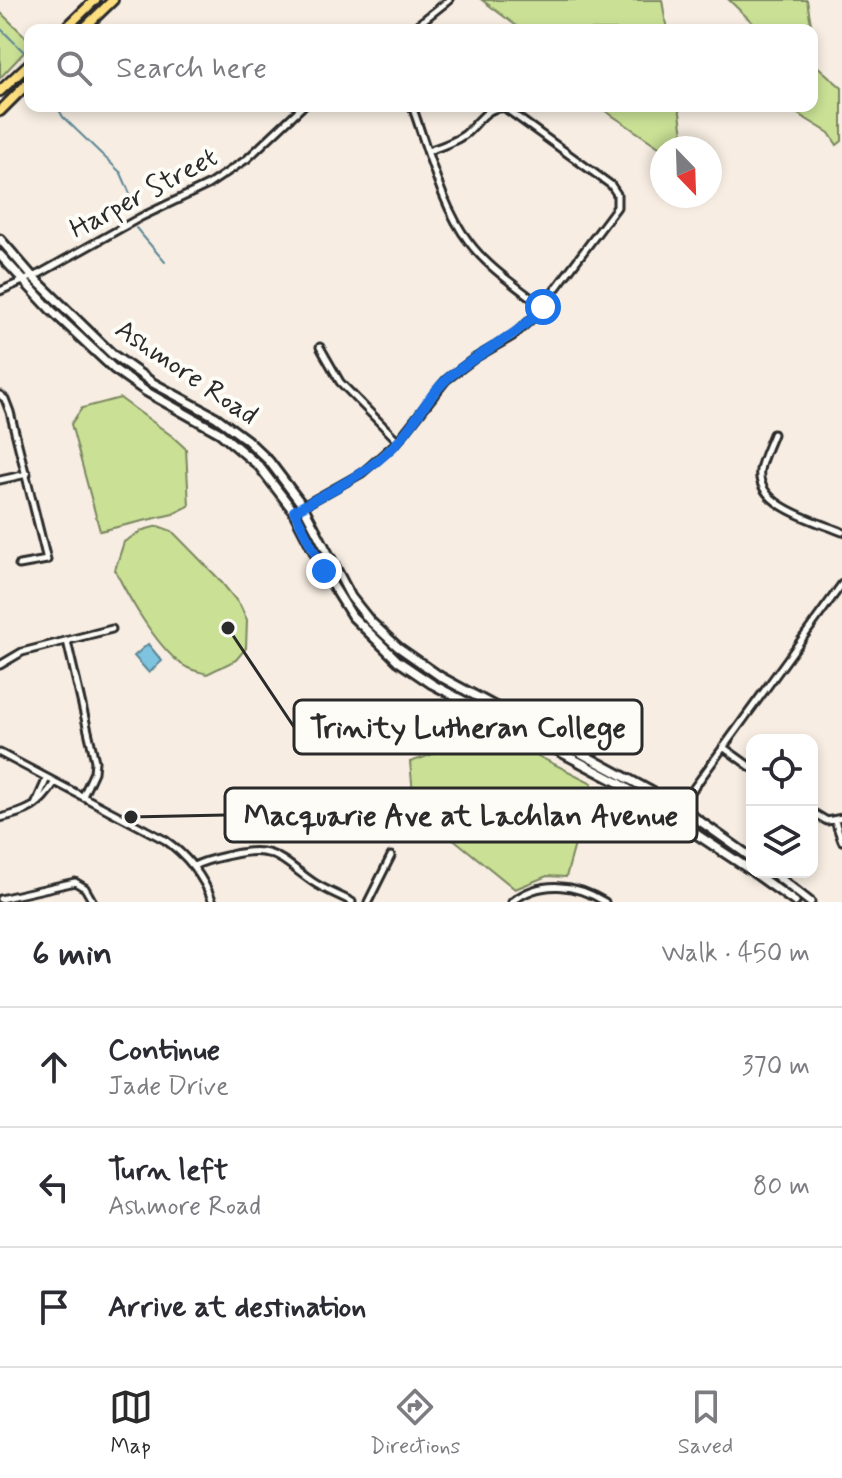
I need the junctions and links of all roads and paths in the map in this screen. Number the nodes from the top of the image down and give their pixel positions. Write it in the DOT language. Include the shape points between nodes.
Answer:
graph roads {
  1 [pos="95,0"];
  2 [pos="113,0"];
  3 [pos="449,0"];
  4 [pos="70,24"];
  5 [pos="88,24"];
  6 [pos="419,24"];
  7 [pos="24,69"];
  8 [pos="24,87"];
  9 [pos="0,91"];
  10 [pos="0,111"];
  11 [pos="297,112"];
  12 [pos="414,112"];
  13 [pos="486,112"];
  14 [pos="511,112"];
  15 [pos="428,151"];
  16 [pos="0,239"];
  17 [pos="0,255"];
  18 [pos="32,276"];
  19 [pos="22,280"];
  20 [pos="0,291"];
  21 [pos="543,307"];
  22 [pos="320,347"];
  23 [pos="0,395"];
  24 [pos="773,434"];
  25 [pos="398,441"];
  26 [pos="27,474"];
  27 [pos="0,480"];
  28 [pos="303,506"];
  29 [pos="294,511"];
  30 [pos="842,532"];
  31 [pos="19,565"];
  32 [pos="842,584"];
  33 [pos="112,629"];
  34 [pos="67,641"];
  35 [pos="0,665"];
  36 [pos="723,747"];
  37 [pos="0,753"];
  38 [pos="746,764"];
  39 [pos="47,778"];
  40 [pos="55,782"];
  41 [pos="83,796"];
  42 [pos="34,805"];
  43 [pos="680,807"];
  44 [pos="818,816"];
  45 [pos="0,818"];
  46 [pos="842,818"];
  47 [pos="671,819"];
  48 [pos="835,821"];
  49 [pos="842,841"];
  50 [pos="746,854"];
  51 [pos="391,856"];
  52 [pos="194,866"];
  53 [pos="746,868"];
  54 [pos="761,878"];
  55 [pos="780,878"];
  56 [pos="0,899"];
  57 [pos="93,902"];
  58 [pos="213,902"];
  59 [pos="352,902"];
  60 [pos="368,902"];
  61 [pos="512,902"];
  62 [pos="605,902"];
  63 [pos="795,902"];
  64 [pos="810,902"];
  1 -- 4 [label="main road"];
  2 -- 5 [label="main road"];
  3 -- 6 [label="street"];
  7 -- 9 [label="main road"];
  8 -- 10 [label="main road"];
  11 -- 18 [label="street, Harper Street" via="229,173"];
  12 -- 15 [label="street"];
  13 -- 15 [label="street" via="464,136"];
  14 -- 21 [label="street" via="617,194 617,207"];
  15 -- 21 [label="street" via="452,216 469,243"];
  16 -- 18 [label="main road, Ashmore Road"];
  17 -- 19 [label="main road, Ashmore Road"];
  18 -- 19 [label="street, Harper Street"];
  18 -- 28 [label="main road, Ashmore Road" via="131,368 247,440"];
  19 -- 20 [label="street, Harper Street"];
  19 -- 29 [label="main road, Ashmore Road" via="114,369 233,442"];
  21 -- 25 [label="street" via="513,336 446,380"];
  22 -- 25 [label="street" via="340,382"];
  23 -- 26 [label="street"];
  24 -- 30 [label="street" via="760,471 767,495"];
  25 -- 28 [label="street" via="362,473"];
  26 -- 27 [label="street"];
  26 -- 31 [label="street" via="47,560"];
  28 -- 29 [label="street"];
  28 -- 43 [label="main road, Ashmore Road" via="351,597 398,647 441,677"];
  29 -- 47 [label="main road, Ashmore Road" via="341,601 398,661 619,783"];
  32 -- 36 [label="street"];
  33 -- 34 [label="street"];
  34 -- 35 [label="street" via="22,652"];
  34 -- 41 [label="street" via="95,761"];
  36 -- 38 [label="street"];
  36 -- 43 [label="street"];
  37 -- 39 [label="street"];
  39 -- 40 [label="street"];
  39 -- 42 [label="street"];
  40 -- 41 [label="street"];
  40 -- 42 [label="street" via="44,800"];
  41 -- 52 [label="street" via="165,840"];
  42 -- 45 [label="street"];
  43 -- 47 [label="street"];
  43 -- 50 [label="main road, Ashmore Road"];
  44 -- 48 [label="street"];
  46 -- 48 [label="street"];
  47 -- 53 [label="main road, Ashmore Road"];
  48 -- 49 [label="street"];
  51 -- 60 [label="street"];
  52 -- 58 [label="street"];
  52 -- 59 [label="street" via="246,851 266,851"];
  54 -- 63 [label="main road, Ashmore Road"];
  55 -- 64 [label="main road"];
  56 -- 57 [label="street" via="75,882"];
  61 -- 62 [label="street" via="525,893 562,886"];
}
